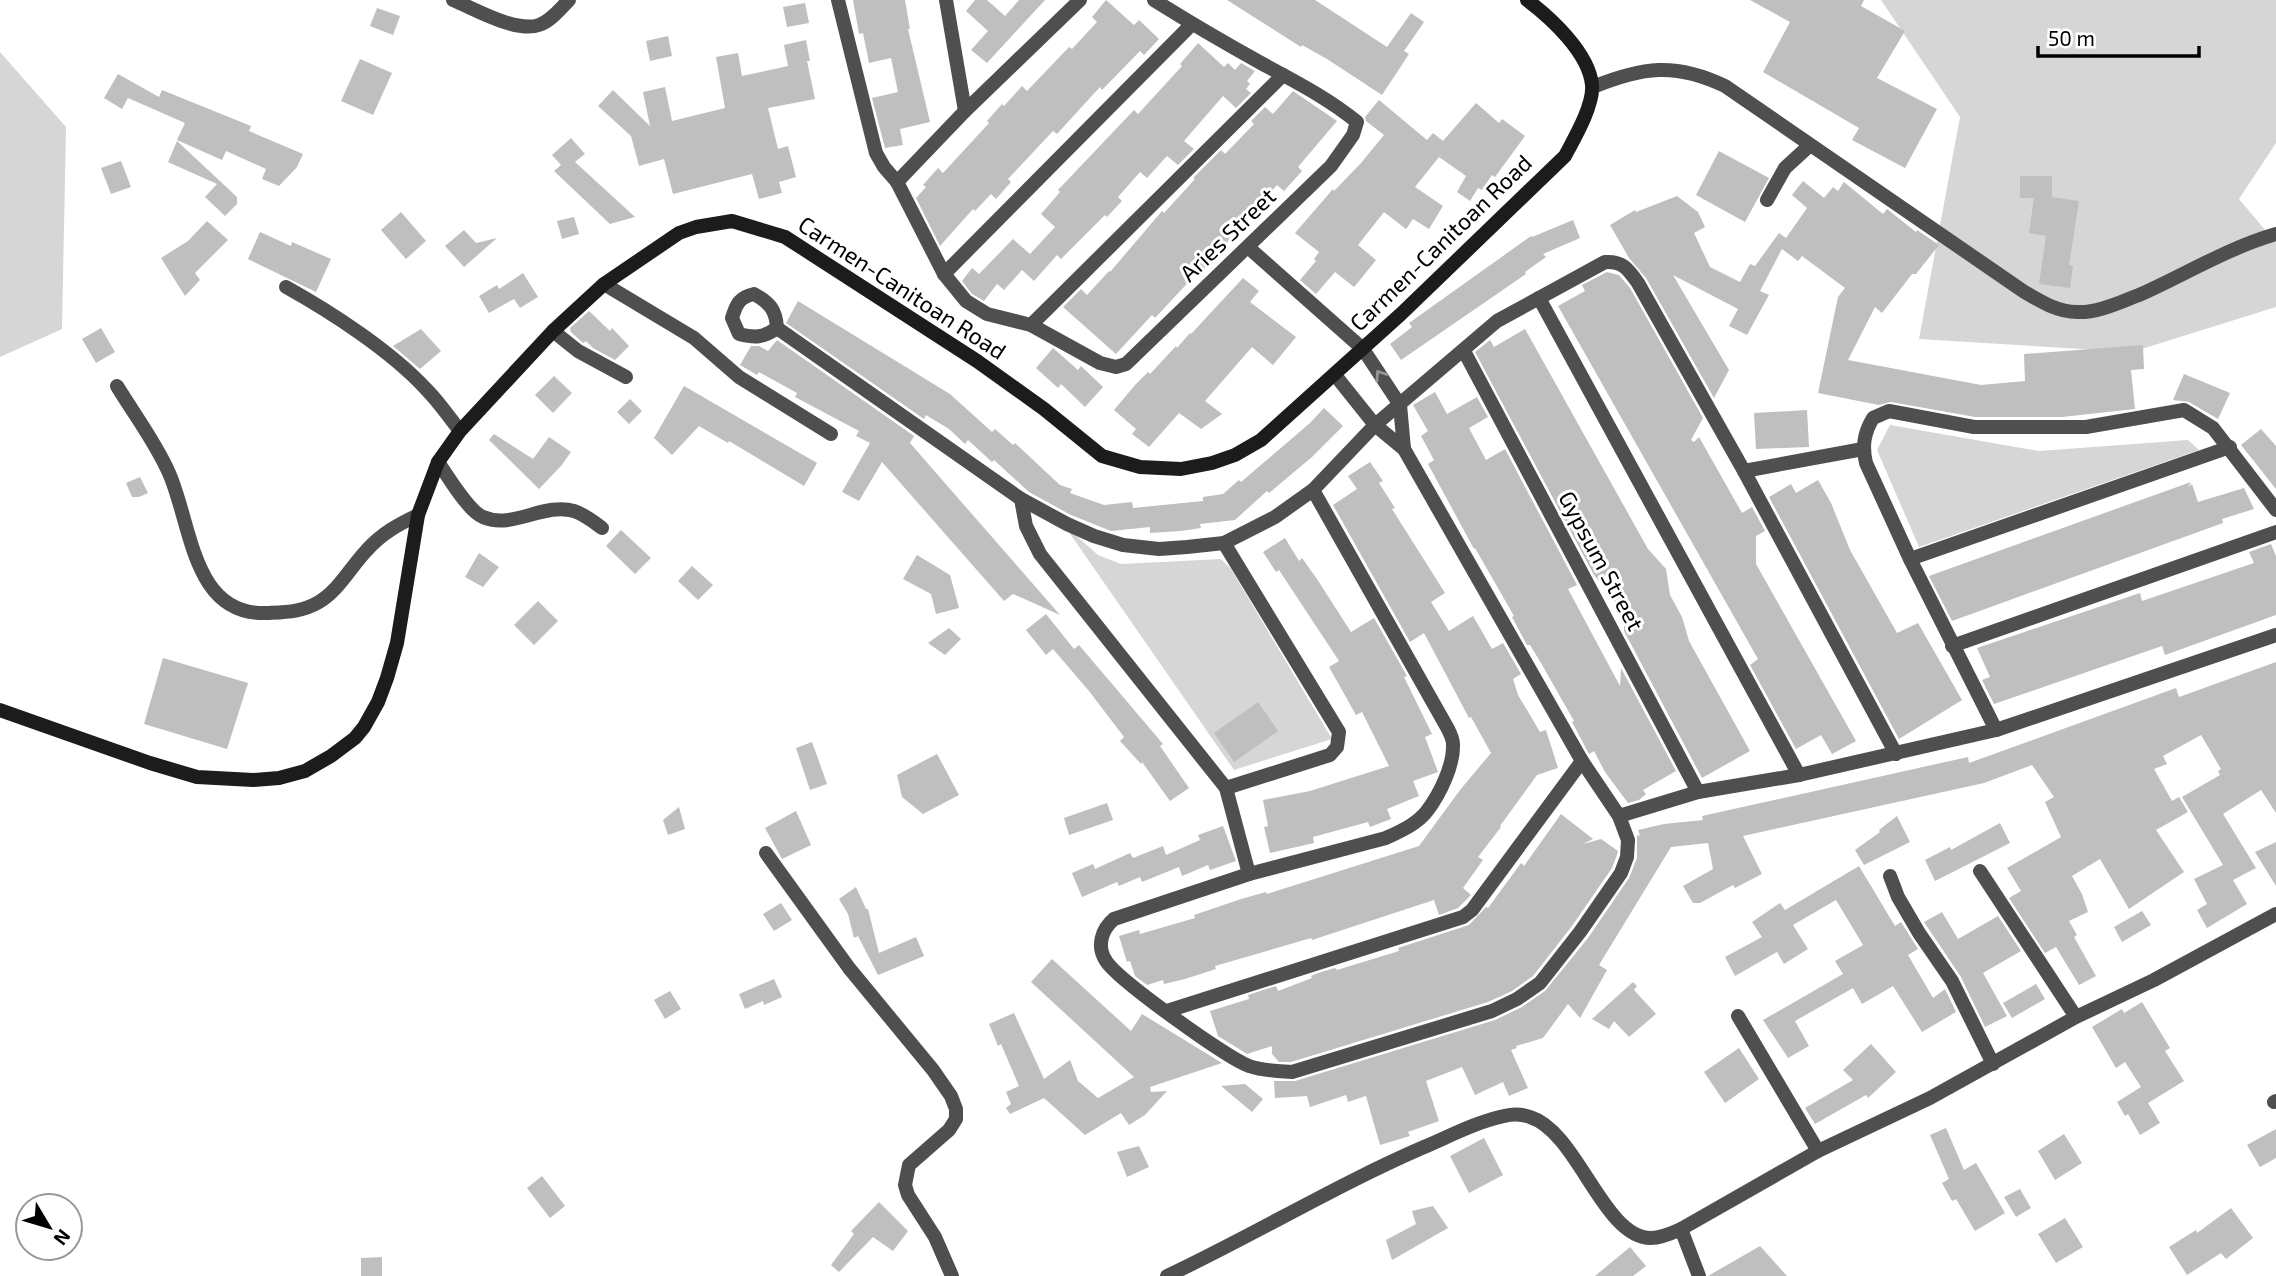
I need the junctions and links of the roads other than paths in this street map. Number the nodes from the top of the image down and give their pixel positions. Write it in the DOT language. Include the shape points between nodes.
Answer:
graph roads {
  1 [pos="453,0"];
  2 [pos="569,0"];
  3 [pos="838,0"];
  4 [pos="946,0"];
  5 [pos="1080,0"];
  6 [pos="1154,0"];
  7 [pos="1527,0"];
  8 [pos="1192,24"];
  9 [pos="1283,75"];
  10 [pos="1593,87"];
  11 [pos="965,111"];
  12 [pos="1809,146"];
  13 [pos="897,182"];
  14 [pos="1767,200"];
  15 [pos="2276,234"];
  16 [pos="1249,248"];
  17 [pos="944,274"];
  18 [pos="604,284"];
  19 [pos="286,287"];
  20 [pos="1539,298"];
  21 [pos="1031,325"];
  22 [pos="777,328"];
  23 [pos="553,331"];
  24 [pos="1363,349"];
  25 [pos="1464,351"];
  26 [pos="1335,375"];
  27 [pos="626,377"];
  28 [pos="117,386"];
  29 [pos="1400,405"];
  30 [pos="1375,425"];
  31 [pos="460,431"];
  32 [pos="831,434"];
  33 [pos="2230,447"];
  34 [pos="1404,449"];
  35 [pos="1863,449"];
  36 [pos="438,462"];
  37 [pos="1744,471"];
  38 [pos="1313,490"];
  39 [pos="1021,499"];
  40 [pos="2276,510"];
  41 [pos="418,515"];
  42 [pos="603,527"];
  43 [pos="2276,532"];
  44 [pos="1224,544"];
  45 [pos="1910,559"];
  46 [pos="2276,635"];
  47 [pos="1952,646"];
  48 [pos="0,710"];
  49 [pos="1996,730"];
  50 [pos="1896,754"];
  51 [pos="1582,761"];
  52 [pos="1799,775"];
  53 [pos="1226,788"];
  54 [pos="1698,792"];
  55 [pos="1619,816"];
  56 [pos="766,853"];
  57 [pos="1980,871"];
  58 [pos="1249,874"];
  59 [pos="1890,876"];
  60 [pos="2276,914"];
  61 [pos="1167,1011"];
  62 [pos="1738,1016"];
  63 [pos="2076,1017"];
  64 [pos="1993,1064"];
  65 [pos="1818,1151"];
  66 [pos="1681,1229"];
  67 [pos="952,1276"];
  68 [pos="1167,1276"];
  69 [pos="1699,1276"];
  1 -- 2 [label="street" via="528,27 551,18"];
  3 -- 13 [label="street" via="876,153"];
  4 -- 11 [label="street"];
  5 -- 11 [label="street"];
  6 -- 8 [label="street"];
  7 -- 10 [label="main road" via="1567,37 1586,63"];
  8 -- 9 [label="street"];
  8 -- 17 [label="street"];
  9 -- 16 [label="street, Aries Street" via="1357,122 1331,166"];
  9 -- 21 [label="street"];
  10 -- 12 [label="street" via="1650,69 1705,77 1725,86"];
  10 -- 24 [label="main road, Carmen-Canitoan Road" via="1584,121 1565,156"];
  11 -- 13 [label="street"];
  12 -- 14 [label="street" via="1785,168"];
  12 -- 15 [label="street" via="2055,308 2077,312 2119,303"];
  13 -- 17 [label="street"];
  16 -- 21 [label="street, Aries Street" via="1126,365 1100,363"];
  16 -- 24 [label="street"];
  17 -- 21 [label="street" via="966,302 987,314"];
  18 -- 23 [label="main road, Carmen-Canitoan Road"];
  18 -- 26 [label="main road, Carmen-Canitoan Road" via="679,233 732,221 760,228 785,237 977,361 1102,456 1140,467 1181,469 1235,455 1261,440"];
  18 -- 32 [label="street" via="694,338 739,377"];
  19 -- 31 [label="street" via="391,358 426,388"];
  20 -- 25 [label="street" via="1497,321"];
  20 -- 37 [label="street" via="1605,262 1621,263"];
  20 -- 52 [label="street"];
  22 -- 39 [label="street"];
  23 -- 27 [label="street" via="578,351"];
  23 -- 31 [label="main road, Carmen-Canitoan Road"];
  24 -- 26 [label="main road, Carmen-Canitoan Road"];
  29 -- 24 [label="street, one-way"];
  25 -- 29 [label="street"];
  25 -- 54 [label="street, Gypsum Street"];
  26 -- 30 [label="street"];
  28 -- 41 [label="street" via="169,472 206,582 232,606 260,613 298,612 320,602 390,528"];
  29 -- 30 [label="street"];
  29 -- 34 [label="street"];
  30 -- 34 [label="street"];
  30 -- 38 [label="street"];
  31 -- 36 [label="main road, Carmen-Canitoan Road"];
  33 -- 35 [label="street" via="2213,428 2184,410 2086,428 1974,427 1889,411 1873,418"];
  33 -- 40 [label="street"];
  33 -- 45 [label="street"];
  34 -- 51 [label="street"];
  35 -- 37 [label="street"];
  35 -- 45 [label="street"];
  36 -- 41 [label="main road, Carmen-Canitoan Road"];
  36 -- 42 [label="street" via="482,517 501,521 559,508 577,511"];
  37 -- 50 [label="street"];
  38 -- 44 [label="street"];
  38 -- 58 [label="street" via="1448,729 1452,752 1446,776 1427,811 1413,824 1386,838"];
  39 -- 44 [label="street" via="1085,532 1123,545 1159,549"];
  39 -- 53 [label="street" via="1026,526 1040,554"];
  41 -- 48 [label="main road, Carmen-Canitoan Road" via="397,643 378,702 355,738 305,771 253,780 197,777"];
  43 -- 47 [label="street"];
  44 -- 53 [label="street" via="1340,739 1331,755"];
  45 -- 47 [label="street"];
  46 -- 49 [label="street"];
  47 -- 49 [label="street"];
  49 -- 50 [label="street"];
  50 -- 52 [label="street"];
  51 -- 55 [label="street"];
  51 -- 61 [label="street" via="1463,917"];
  52 -- 54 [label="street"];
  53 -- 58 [label="street"];
  54 -- 55 [label="street"];
  55 -- 61 [label="street" via="1628,840 1621,873 1540,983 1492,1011 1292,1072 1249,1066"];
  56 -- 67 [label="street" via="849,968 951,1096 956,1119 909,1165 905,1185"];
  57 -- 63 [label="street"];
  58 -- 61 [label="street" via="1114,919 1104,928 1105,960"];
  59 -- 64 [label="street" via="1919,933 1952,981"];
  60 -- 63 [label="street"];
  62 -- 65 [label="street"];
  63 -- 64 [label="street"];
  64 -- 65 [label="street"];
  65 -- 66 [label="street"];
  66 -- 68 [label="street" via="1649,1238 1628,1229 1611,1214 1545,1123 1530,1116 1504,1116 1373,1169"];
  66 -- 69 [label="street"];
}
